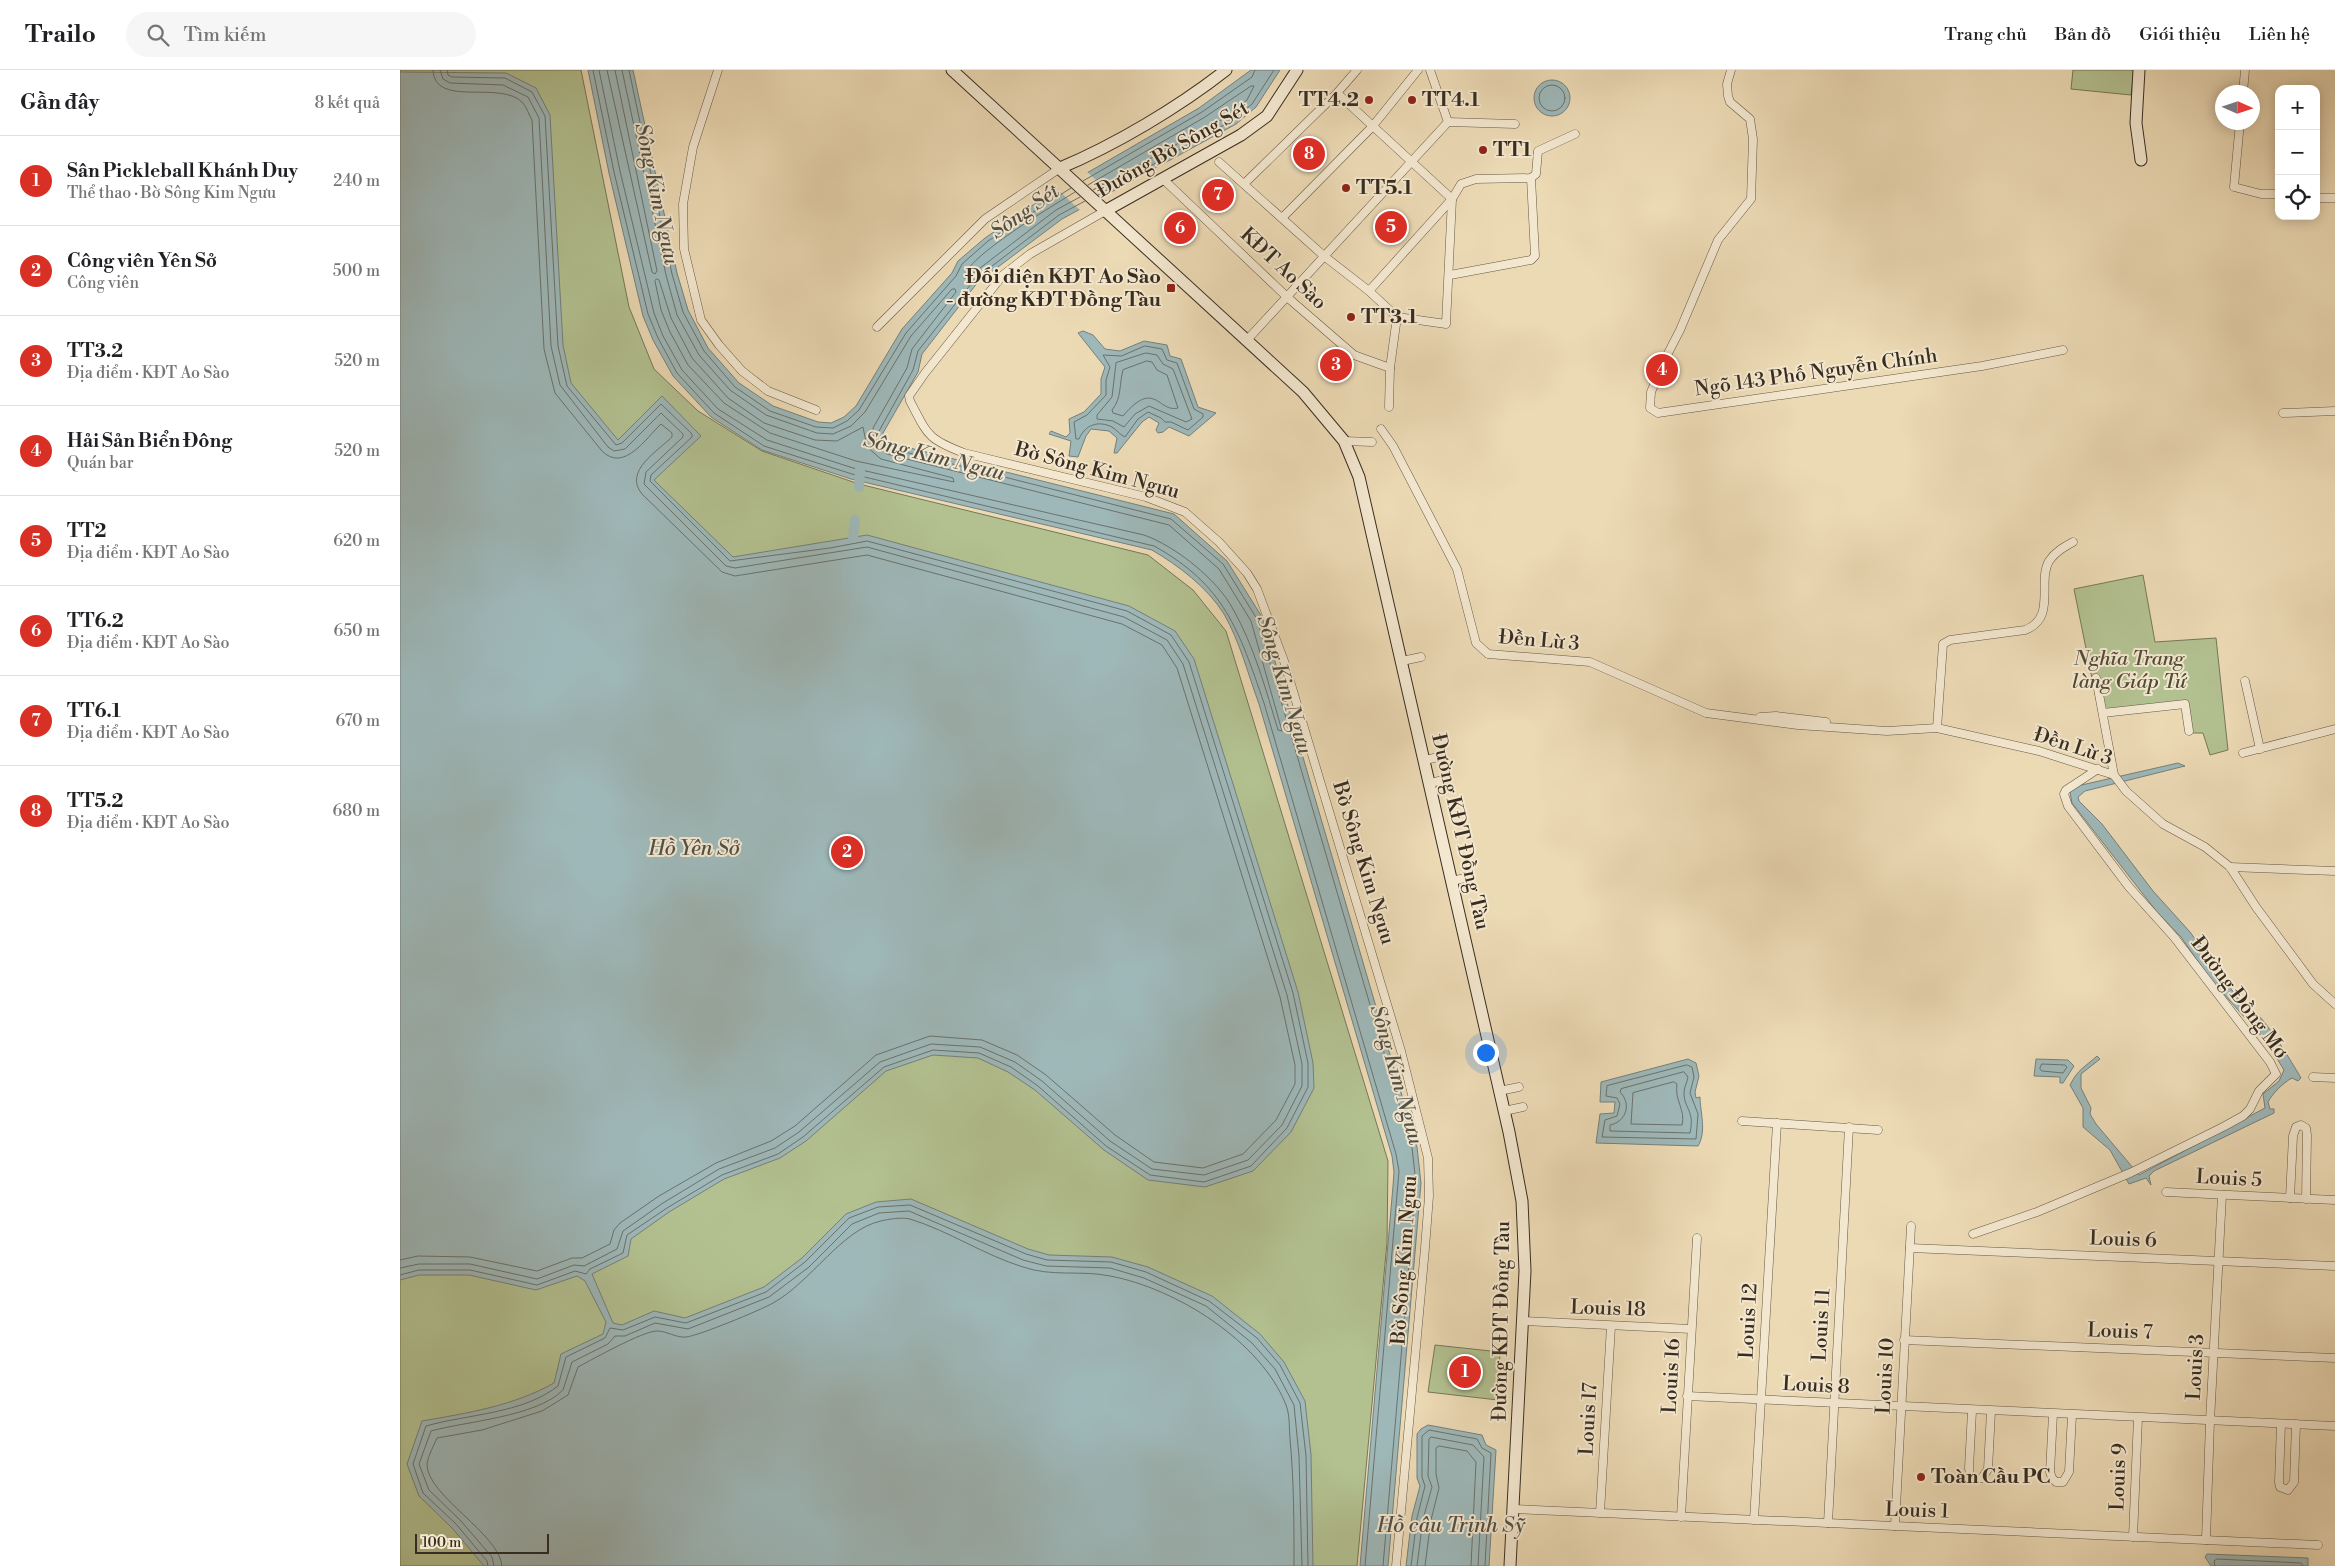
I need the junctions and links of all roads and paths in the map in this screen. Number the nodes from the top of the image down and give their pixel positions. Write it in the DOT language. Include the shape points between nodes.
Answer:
graph roads {
  1 [pos="718,70"];
  2 [pos="952,70"];
  3 [pos="1226,70"];
  4 [pos="1297,70"];
  5 [pos="1357,70"];
  6 [pos="1418,70"];
  7 [pos="1430,70"];
  8 [pos="1731,70"];
  9 [pos="2139,70"];
  10 [pos="2245,70"];
  11 [pos="2244,85"];
  12 [pos="1337,93"];
  13 [pos="1448,122"];
  14 [pos="1516,124"];
  15 [pos="1372,127"];
  16 [pos="2239,130"];
  17 [pos="1575,134"];
  18 [pos="2141,160"];
  19 [pos="1219,162"];
  20 [pos="1411,163"];
  21 [pos="1060,168"];
  22 [pos="1531,178"];
  23 [pos="1163,179"];
  24 [pos="1245,184"];
  25 [pos="2275,194"];
  26 [pos="2320,198"];
  27 [pos="2335,198"];
  28 [pos="1452,199"];
  29 [pos="1103,209"];
  30 [pos="1282,218"];
  31 [pos="1324,256"];
  32 [pos="1450,275"];
  33 [pos="1369,291"];
  34 [pos="1287,297"];
  35 [pos="1397,316"];
  36 [pos="877,328"];
  37 [pos="1247,340"];
  38 [pos="2063,350"];
  39 [pos="1390,368"];
  40 [pos="910,396"];
  41 [pos="1389,407"];
  42 [pos="816,410"];
  43 [pos="2335,411"];
  44 [pos="2283,413"];
  45 [pos="1382,429"];
  46 [pos="1344,441"];
  47 [pos="1372,442"];
  48 [pos="2073,542"];
  49 [pos="1421,657"];
  50 [pos="1402,661"];
  51 [pos="2096,678"];
  52 [pos="2246,681"];
  53 [pos="2102,713"];
  54 [pos="1936,728"];
  55 [pos="2335,729"];
  56 [pos="2189,732"];
  57 [pos="2260,749"];
  58 [pos="2243,753"];
  59 [pos="1443,756"];
  60 [pos="1425,760"];
  61 [pos="2098,769"];
  62 [pos="2114,775"];
  63 [pos="1448,779"];
  64 [pos="1430,783"];
  65 [pos="2230,867"];
  66 [pos="2335,871"];
  67 [pos="1469,877"];
  68 [pos="1452,881"];
  69 [pos="2335,1004"];
  70 [pos="2313,1077"];
  71 [pos="2335,1078"];
  72 [pos="1519,1088"];
  73 [pos="1499,1091"];
  74 [pos="1523,1107"];
  75 [pos="1504,1111"];
  76 [pos="1742,1121"];
  77 [pos="1776,1123"];
  78 [pos="1849,1127"];
  79 [pos="1878,1130"];
  80 [pos="2166,1192"];
  81 [pos="2222,1195"];
  82 [pos="2290,1198"];
  83 [pos="2306,1199"];
  84 [pos="2335,1200"];
  85 [pos="1911,1226"];
  86 [pos="1973,1234"];
  87 [pos="1697,1238"];
  88 [pos="1910,1248"];
  89 [pos="2218,1260"];
  90 [pos="2335,1266"];
  91 [pos="1523,1322"];
  92 [pos="1610,1326"];
  93 [pos="1691,1329"];
  94 [pos="1904,1340"];
  95 [pos="2213,1351"];
  96 [pos="2335,1358"];
  97 [pos="1687,1396"];
  98 [pos="1761,1400"];
  99 [pos="1834,1403"];
  100 [pos="1901,1407"];
  101 [pos="1972,1410"];
  102 [pos="1991,1412"];
  103 [pos="2054,1414"];
  104 [pos="2072,1415"];
  105 [pos="2138,1418"];
  106 [pos="2210,1421"];
  107 [pos="2281,1424"];
  108 [pos="2296,1424"];
  109 [pos="2335,1426"];
  110 [pos="1514,1509"];
  111 [pos="1600,1513"];
  112 [pos="1680,1517"];
  113 [pos="1754,1520"];
  114 [pos="1828,1523"];
  115 [pos="1895,1526"];
  116 [pos="2133,1537"];
  117 [pos="2206,1540"];
  118 [pos="2318,1545"];
  119 [pos="1396,1566"];
  120 [pos="1510,1566"];
  1 -- 42 [label="street" via="693,147 683,204 684,249 701,320 719,345 768,391"];
  2 -- 21 [label="main road"];
  3 -- 21 [label="main road, Đường Bờ Sông Sét" via="1165,112"];
  4 -- 23 [label="main road, Đường Bờ Sông Sét" via="1267,116 1241,135"];
  5 -- 12 [label="street"];
  6 -- 15 [label="street, KĐT Ao Sào"];
  7 -- 13 [label="street"];
  8 -- 38 [label="street, Ngõ 143 Phố Nguyễn Chính" via="1727,84 1730,102 1750,119 1753,139 1751,199 1718,240 1651,392 1650,408 1658,414 1982,366"];
  9 -- 18 [label="main road" via="2136,123"];
  10 -- 11 [label="street"];
  12 -- 15 [label="street"];
  12 -- 24 [label="street"];
  13 -- 14 [label="street"];
  13 -- 20 [label="street"];
  15 -- 20 [label="street"];
  15 -- 30 [label="street, KĐT Ao Sào"];
  16 -- 25 [label="street" via="2234,187"];
  17 -- 22 [label="street" via="1538,150 1536,174"];
  19 -- 24 [label="street, KĐT Ao Sào"];
  20 -- 28 [label="street"];
  20 -- 31 [label="street"];
  21 -- 29 [label="main road, Đường KĐT Đồng Tàu"];
  21 -- 36 [label="street" via="985,219"];
  22 -- 28 [label="street" via="1476,179 1461,184"];
  22 -- 32 [label="street" via="1535,256 1531,260"];
  23 -- 29 [label="main road, Đường Bờ Sông Sét"];
  23 -- 34 [label="street, KĐT Ao Sào"];
  24 -- 30 [label="street, KĐT Ao Sào"];
  26 -- 27 [label="street"];
  28 -- 32 [label="street"];
  28 -- 33 [label="street"];
  29 -- 37 [label="main road, Đường KĐT Đồng Tàu"];
  29 -- 40 [label="street, Đường Bờ Sông Sét" via="1030,254 1003,275"];
  30 -- 31 [label="street, KĐT Ao Sào"];
  31 -- 33 [label="street, KĐT Ao Sào"];
  31 -- 34 [label="street"];
  32 -- 35 [label="street" via="1446,324"];
  33 -- 35 [label="street, KĐT Ao Sào"];
  34 -- 37 [label="street"];
  34 -- 39 [label="street, KĐT Ao Sào" via="1354,354"];
  35 -- 39 [label="street"];
  37 -- 46 [label="main road, Đường KĐT Đồng Tàu" via="1315,404"];
  39 -- 41 [label="street"];
  40 -- 119 [label="street, Bờ Sông Kim Ngưu" via="922,426 939,444 964,453 1146,497 1185,512 1242,568 1263,602 1336,830 1401,1051 1428,1158 1425,1248"];
  43 -- 44 [label="street"];
  45 -- 54 [label="street, Đền Lừ 3" via="1456,569 1476,643 1488,654 1590,662 1706,713 1798,725 1887,730"];
  46 -- 47 [label="street"];
  46 -- 50 [label="main road, Đường KĐT Đồng Tàu" via="1359,477"];
  48 -- 54 [label="street" via="2060,549 2048,562 2042,616 2036,626 1950,640 1944,644"];
  49 -- 50 [label="street"];
  50 -- 60 [label="main road, Đường KĐT Đồng Tàu"];
  51 -- 53 [label="street"];
  52 -- 57 [label="street"];
  53 -- 56 [label="street" via="2185,704"];
  53 -- 62 [label="street"];
  54 -- 61 [label="street, Đền Lừ 3" via="2039,751"];
  55 -- 57 [label="street"];
  57 -- 58 [label="street"];
  59 -- 60 [label="street"];
  60 -- 64 [label="main road, Đường KĐT Đồng Tàu"];
  61 -- 62 [label="street, Đền Lừ 3"];
  61 -- 86 [label="street, Đường Đồng Mơ" via="2066,790 2068,806 2129,887 2174,937 2276,1074 2258,1091 2250,1109 2223,1128 2130,1173 2037,1212"];
  62 -- 65 [label="street, Đền Lừ 3" via="2163,824 2205,846"];
  63 -- 64 [label="street"];
  64 -- 68 [label="main road, Đường KĐT Đồng Tàu"];
  65 -- 66 [label="street"];
  65 -- 69 [label="street, Đền Lừ 3" via="2314,984"];
  67 -- 68 [label="street"];
  68 -- 73 [label="main road, Đường KĐT Đồng Tàu"];
  70 -- 71 [label="street"];
  72 -- 73 [label="street"];
  73 -- 75 [label="main road, Đường KĐT Đồng Tàu"];
  74 -- 75 [label="street"];
  75 -- 91 [label="main road, Đường KĐT Đồng Tàu" via="1522,1201"];
  76 -- 77 [label="street"];
  77 -- 78 [label="street"];
  77 -- 98 [label="street, Louis 12"];
  78 -- 79 [label="street"];
  78 -- 99 [label="street, Louis 11"];
  80 -- 81 [label="street, Louis 5"];
  81 -- 82 [label="street, Louis 5"];
  81 -- 89 [label="street, Louis 3"];
  82 -- 83 [label="street, Louis 5"];
  82 -- 83 [label="street, Louis 5" via="2293,1136 2296,1127 2301,1125 2306,1128 2307,1135"];
  83 -- 84 [label="street, Louis 5"];
  85 -- 88 [label="street, Louis 10"];
  87 -- 93 [label="street, Louis 16"];
  88 -- 89 [label="street, Louis 6"];
  88 -- 94 [label="street, Louis 10"];
  89 -- 90 [label="street, Louis 6"];
  89 -- 95 [label="street, Louis 3"];
  91 -- 92 [label="street, Louis 18"];
  91 -- 110 [label="main road, Đường KĐT Đồng Tàu"];
  92 -- 93 [label="street, Louis 18"];
  92 -- 111 [label="street, Louis 17"];
  93 -- 97 [label="street, Louis 16"];
  94 -- 95 [label="street, Louis 7"];
  94 -- 100 [label="street, Louis 10"];
  95 -- 96 [label="street, Louis 7"];
  95 -- 106 [label="street, Louis 3"];
  97 -- 98 [label="street, Louis 8"];
  97 -- 112 [label="street, Louis 16"];
  98 -- 99 [label="street, Louis 8"];
  98 -- 113 [label="street, Louis 12"];
  99 -- 100 [label="street, Louis 8"];
  99 -- 114 [label="street, Louis 11"];
  100 -- 101 [label="street, Louis 8"];
  100 -- 115 [label="street, Louis 10"];
  101 -- 102 [label="street, Louis 8"];
  101 -- 102 [label="street" via="1969,1468 1975,1478 1982,1478 1988,1469"];
  102 -- 103 [label="street, Louis 8"];
  103 -- 104 [label="street, Louis 8"];
  103 -- 104 [label="street" via="2050,1472 2056,1482 2063,1482 2070,1472"];
  104 -- 105 [label="street, Louis 8"];
  105 -- 106 [label="street, Louis 8"];
  105 -- 116 [label="street, Louis 9"];
  106 -- 107 [label="street, Louis 8"];
  106 -- 117 [label="street, Louis 3"];
  107 -- 108 [label="street, Louis 8"];
  107 -- 108 [label="street" via="2278,1482 2280,1487 2288,1490 2294,1482"];
  108 -- 109 [label="street, Louis 8"];
  110 -- 111 [label="street, Louis 1"];
  110 -- 120 [label="main road, Đường KĐT Đồng Tàu"];
  111 -- 112 [label="street, Louis 1"];
  112 -- 113 [label="street, Louis 1"];
  113 -- 114 [label="street, Louis 1"];
  114 -- 115 [label="street, Louis 1"];
  115 -- 116 [label="street, Louis 1"];
  116 -- 117 [label="street, Louis 1"];
  117 -- 118 [label="street, Louis 1"];
}
